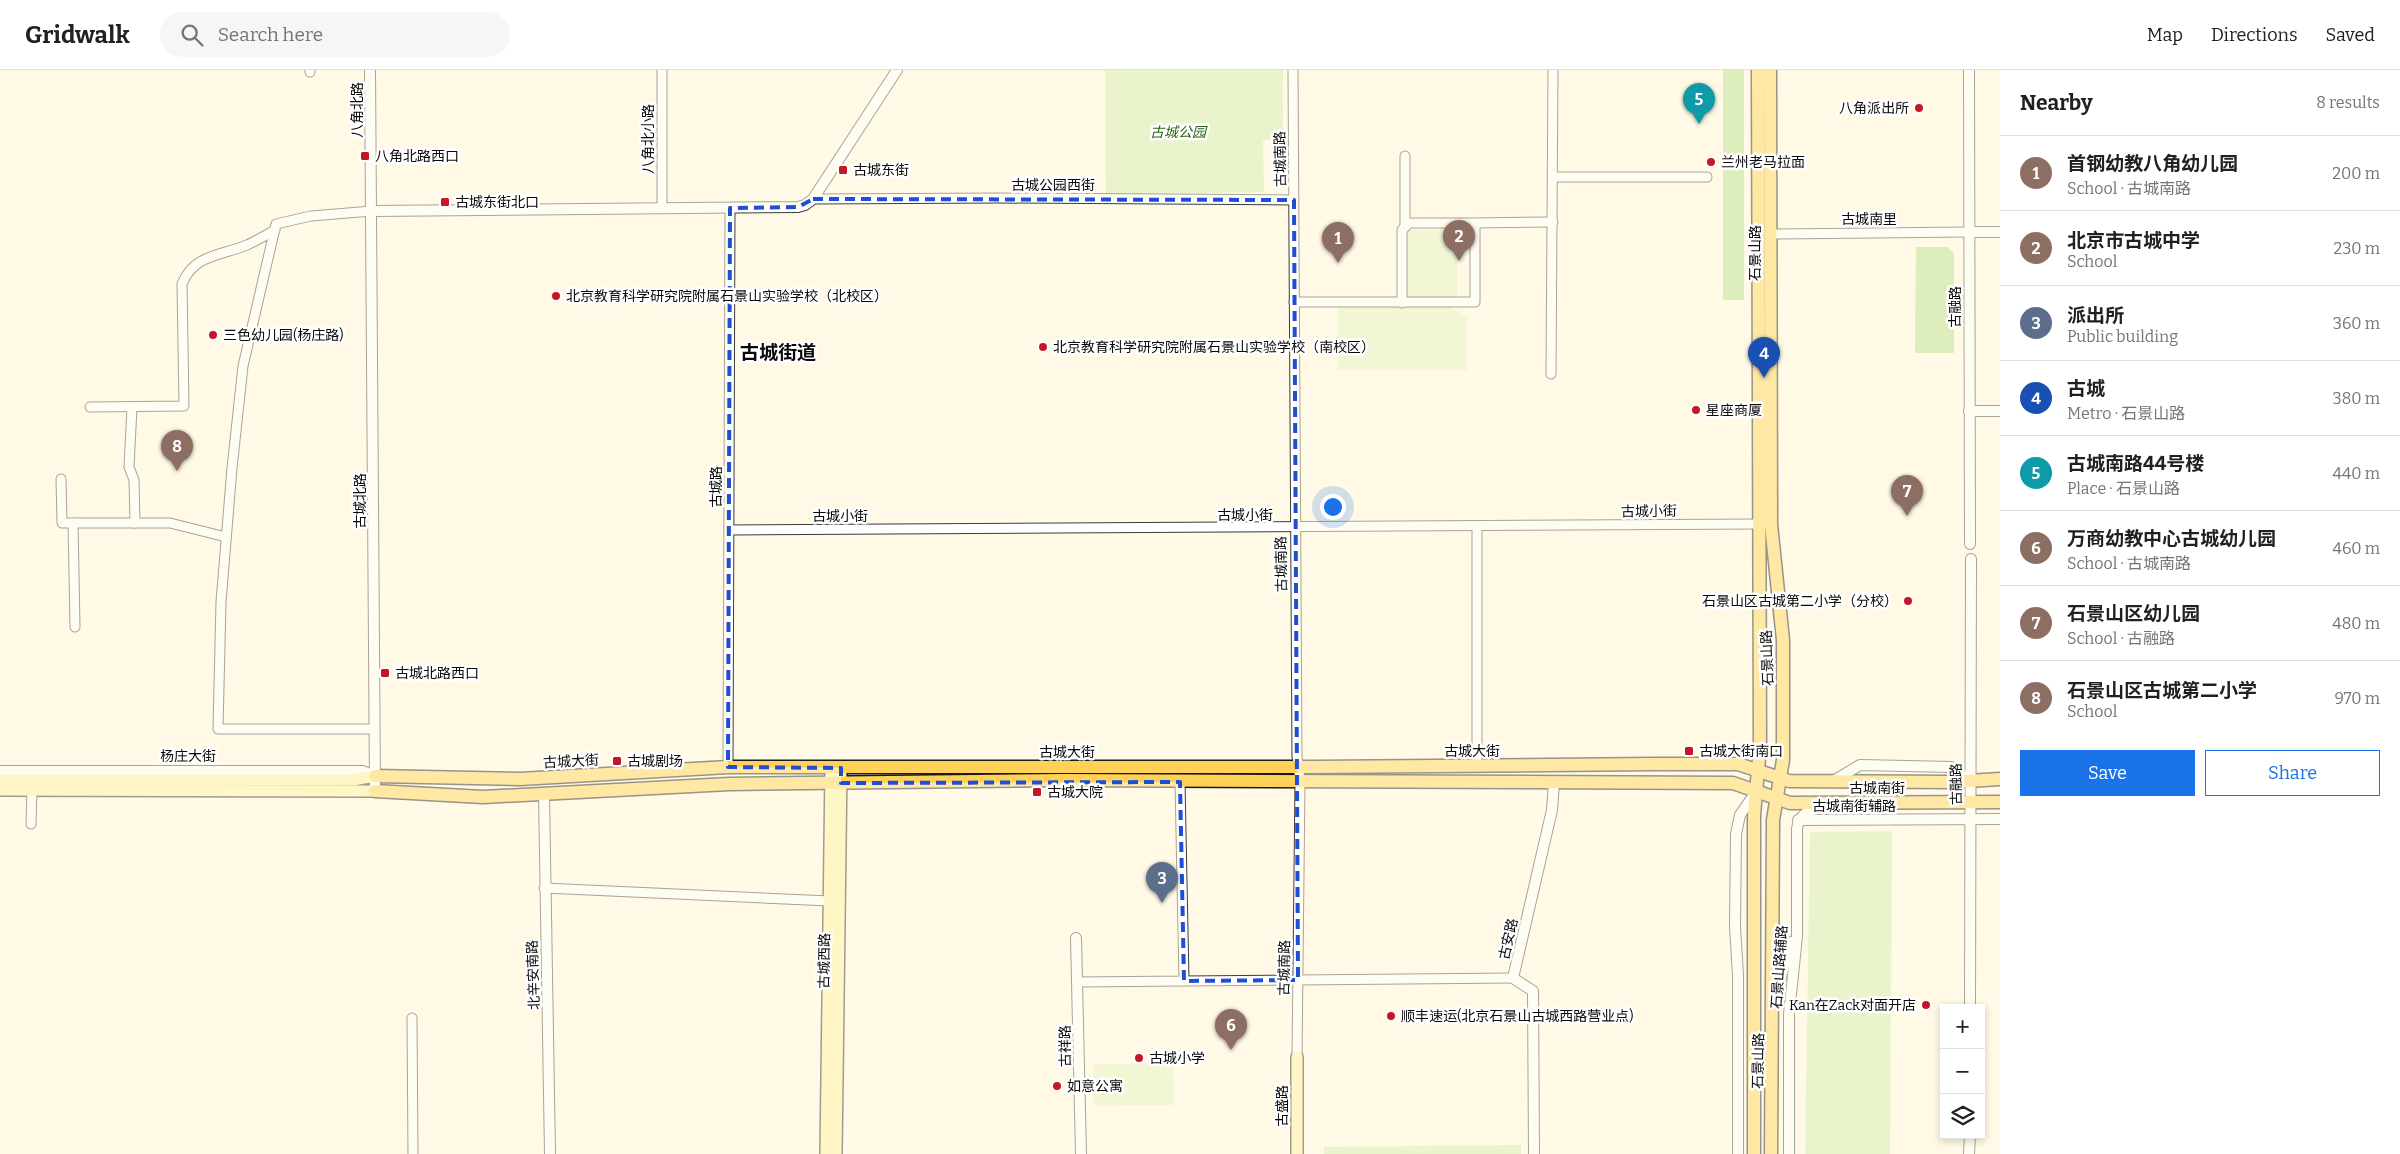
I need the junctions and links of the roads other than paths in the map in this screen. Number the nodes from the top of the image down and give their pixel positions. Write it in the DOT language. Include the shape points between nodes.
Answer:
graph roads {
  1 [pos="370,70"];
  2 [pos="662,70"];
  3 [pos="896,70"];
  4 [pos="1292,70"];
  5 [pos="1553,70"];
  6 [pos="1758,70"];
  7 [pos="1770,70"];
  8 [pos="1969,70"];
  9 [pos="1405,156"];
  10 [pos="1554,177"];
  11 [pos="1707,177"];
  12 [pos="812,199"];
  13 [pos="1294,200"];
  14 [pos="662,208"];
  15 [pos="730,208"];
  16 [pos="372,211"];
  17 [pos="1554,222"];
  18 [pos="1475,223"];
  19 [pos="1405,227"];
  20 [pos="275,230"];
  21 [pos="1968,232"];
  22 [pos="2000,232"];
  23 [pos="1770,234"];
  24 [pos="1294,302"];
  25 [pos="1402,303"];
  26 [pos="1552,374"];
  27 [pos="90,407"];
  28 [pos="132,407"];
  29 [pos="1969,411"];
  30 [pos="2000,411"];
  31 [pos="61,479"];
  32 [pos="73,523"];
  33 [pos="135,523"];
  34 [pos="1759,524"];
  35 [pos="1477,527"];
  36 [pos="1294,528"];
  37 [pos="730,530"];
  38 [pos="226,537"];
  39 [pos="1970,544"];
  40 [pos="1971,559"];
  41 [pos="75,627"];
  42 [pos="375,729"];
  43 [pos="1477,766"];
  44 [pos="728,767"];
  45 [pos="1299,767"];
  46 [pos="836,768"];
  47 [pos="1758,770"];
  48 [pos="0,771"];
  49 [pos="375,776"];
  50 [pos="1780,778"];
  51 [pos="2000,779"];
  52 [pos="0,780"];
  53 [pos="1969,780"];
  54 [pos="1300,781"];
  55 [pos="1180,782"];
  56 [pos="837,783"];
  57 [pos="1554,783"];
  58 [pos="0,790"];
  59 [pos="32,790"];
  60 [pos="375,791"];
  61 [pos="1756,792"];
  62 [pos="544,794"];
  63 [pos="1777,799"];
  64 [pos="2000,802"];
  65 [pos="1830,803"];
  66 [pos="1970,803"];
  67 [pos="1970,819"];
  68 [pos="2000,819"];
  69 [pos="1798,820"];
  70 [pos="31,824"];
  71 [pos="544,888"];
  72 [pos="830,901"];
  73 [pos="1796,912"];
  74 [pos="1076,938"];
  75 [pos="1513,978"];
  76 [pos="1298,980"];
  77 [pos="1184,981"];
  78 [pos="1078,982"];
  79 [pos="1774,1001"];
  80 [pos="1970,1004"];
  81 [pos="412,1018"];
  82 [pos="1297,1057"];
  83 [pos="1970,1139"];
  84 [pos="413,1154"];
  85 [pos="550,1154"];
  86 [pos="826,1154"];
  87 [pos="836,1154"];
  88 [pos="1081,1154"];
  89 [pos="1297,1154"];
  90 [pos="1534,1154"];
  91 [pos="1738,1154"];
  92 [pos="1754,1154"];
  93 [pos="1772,1154"];
  94 [pos="1789,1154"];
  95 [pos="1970,1154"];
  1 -- 16 [label="street, 八角北路"];
  2 -- 14 [label="street, 八角北小路"];
  3 -- 12 [label="street"];
  4 -- 13 [label="street, 古城南路"];
  5 -- 10 [label="street"];
  6 -- 34 [label="main road, 石景山路"];
  7 -- 23 [label="main road, 石景山路"];
  8 -- 21 [label="street, 古融路"];
  9 -- 19 [label="street"];
  10 -- 11 [label="street"];
  10 -- 17 [label="street"];
  12 -- 13 [label="street, 古城公园西街"];
  12 -- 15 [label="street" via="805,206 798,207"];
  13 -- 24 [label="street, 古城南路"];
  14 -- 15 [label="street"];
  14 -- 16 [label="street"];
  15 -- 37 [label="street, 古城路"];
  16 -- 20 [label="street" via="311,216 276,224"];
  16 -- 42 [label="street, 古城北路"];
  17 -- 18 [label="street"];
  17 -- 26 [label="street"];
  18 -- 19 [label="street" via="1409,223"];
  18 -- 25 [label="street" via="1475,302"];
  19 -- 25 [label="street" via="1402,230"];
  20 -- 28 [label="street" via="247,245 200,260 187,271 182,284 184,406"];
  20 -- 38 [label="street" via="243,366"];
  21 -- 22 [label="street"];
  21 -- 23 [label="street, 古城南里"];
  21 -- 29 [label="street, 古融路"];
  23 -- 50 [label="main road, 石景山路" via="1771,524 1782,640"];
  24 -- 25 [label="street"];
  24 -- 36 [label="street, 古城南路"];
  27 -- 28 [label="street"];
  28 -- 33 [label="street" via="129,467 134,480"];
  29 -- 30 [label="street"];
  29 -- 39 [label="street, 古融路"];
  31 -- 32 [label="street" via="62,523"];
  32 -- 33 [label="street"];
  32 -- 41 [label="street"];
  33 -- 38 [label="street" via="170,523"];
  34 -- 35 [label="street, 古城小街"];
  34 -- 47 [label="main road, 石景山路"];
  35 -- 36 [label="street, 古城小街"];
  35 -- 43 [label="street"];
  36 -- 37 [label="street, 古城小街"];
  36 -- 45 [label="street, 古城南路"];
  37 -- 44 [label="street, 古城路"];
  38 -- 42 [label="street" via="218,729"];
  40 -- 53 [label="street, 古融路"];
  42 -- 49 [label="street, 古城北路"];
  43 -- 45 [label="main road, 古城大街"];
  43 -- 47 [label="main road, 古城大街" via="1730,764"];
  44 -- 46 [label="main road, 古城大街"];
  44 -- 49 [label="main road, 古城大街" via="520,779"];
  45 -- 46 [label="main road, 古城大街"];
  45 -- 54 [label="street, 古城南路"];
  46 -- 56 [label="main road, 古城西路"];
  47 -- 50 [label="main road, 古城大街"];
  47 -- 61 [label="main road, 石景山路"];
  48 -- 49 [label="street, 杨庄大街" via="363,772"];
  49 -- 52 [label="main road" via="353,780"];
  49 -- 60 [label="street, 古城北路"];
  50 -- 53 [label="main road, 古城南街" via="1790,781"];
  50 -- 63 [label="main road, 石景山路"];
  51 -- 53 [label="main road, 古城南街"];
  53 -- 66 [label="street, 古融路"];
  54 -- 55 [label="main road, 古城大街"];
  54 -- 57 [label="main road, 古城大街"];
  54 -- 76 [label="street, 古城南路"];
  55 -- 56 [label="main road, 古城大街"];
  55 -- 77 [label="street"];
  56 -- 62 [label="main road, 古城大街" via="728,784"];
  56 -- 72 [label="main road, 古城西路"];
  56 -- 87 [label="main road, 古城西路"];
  57 -- 61 [label="main road, 古城大街" via="1733,783"];
  57 -- 75 [label="street, 古安路" via="1552,810"];
  58 -- 59 [label="main road"];
  59 -- 60 [label="main road"];
  59 -- 70 [label="street"];
  60 -- 62 [label="main road, 古城大街" via="483,797"];
  61 -- 63 [label="main road, 古城南街"];
  61 -- 91 [label="street" via="1740,815 1736,834"];
  61 -- 92 [label="main road, 石景山路"];
  62 -- 71 [label="street, 北辛安南路"];
  63 -- 65 [label="main road, 古城南街" via="1790,803"];
  63 -- 79 [label="main road, 石景山路" via="1773,820"];
  64 -- 66 [label="main road, 古城南街"];
  65 -- 66 [label="main road, 古城南街"];
  65 -- 69 [label="street" via="1804,813"];
  66 -- 67 [label="street, 古融路"];
  67 -- 68 [label="street, 古城南街辅路"];
  67 -- 69 [label="street, 古城南街辅路"];
  67 -- 80 [label="street, 古融路"];
  69 -- 73 [label="street, 石景山路辅路"];
  71 -- 72 [label="street"];
  71 -- 85 [label="street, 北辛安南路"];
  72 -- 86 [label="main road, 古城西路"];
  73 -- 79 [label="street"];
  73 -- 94 [label="street, 石景山路辅路" via="1797,936 1789,1014"];
  74 -- 78 [label="street, 古祥路"];
  75 -- 76 [label="street"];
  75 -- 90 [label="street, 古安路" via="1533,991"];
  76 -- 77 [label="street"];
  76 -- 82 [label="street, 古城南路"];
  77 -- 78 [label="street"];
  78 -- 88 [label="street, 古祥路"];
  79 -- 93 [label="main road, 石景山路"];
  81 -- 84 [label="street"];
  82 -- 89 [label="main road, 古盛路"];
  83 -- 95 [label="street"];
}
